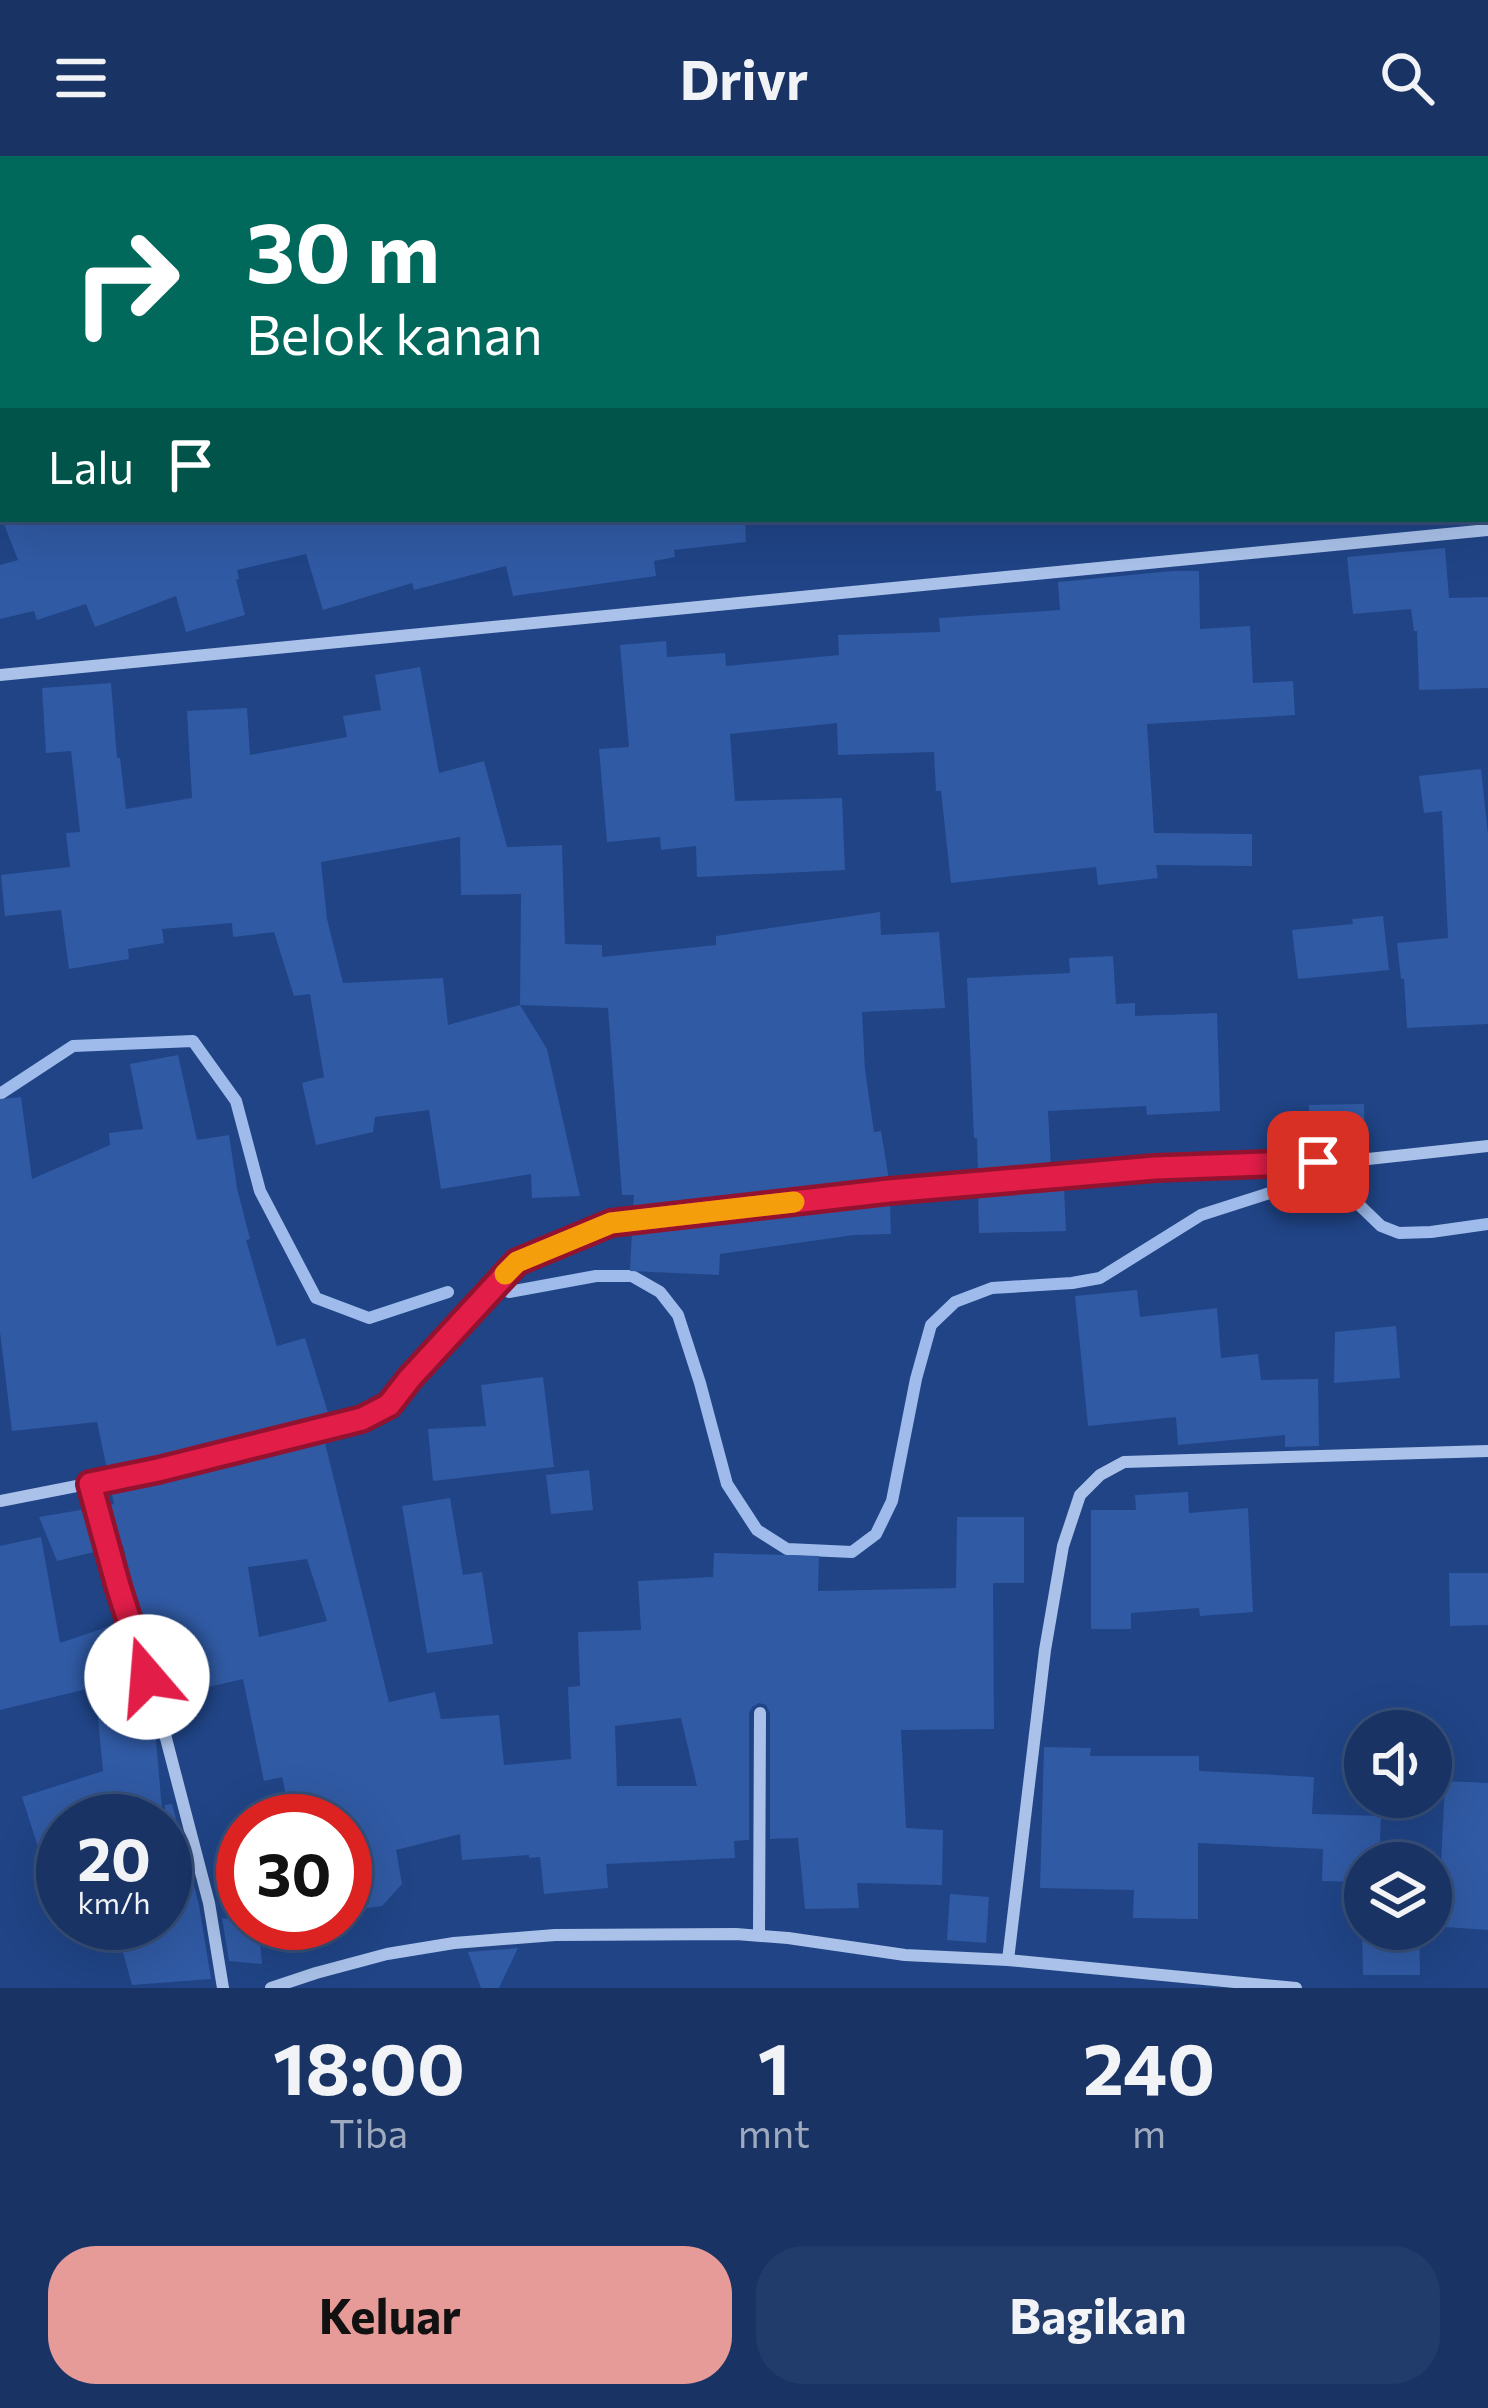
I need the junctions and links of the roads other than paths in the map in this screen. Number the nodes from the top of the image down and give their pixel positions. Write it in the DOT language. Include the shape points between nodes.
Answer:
graph roads {
  1 [pos="1488,530"];
  2 [pos="0,675"];
  3 [pos="1488,1146"];
  4 [pos="1488,1450"];
  5 [pos="90,1484"];
  6 [pos="0,1501"];
  7 [pos="760,1713"];
  8 [pos="759,1936"];
  9 [pos="1008,1960"];
  10 [pos="1207,1983"];
  11 [pos="223,1988"];
  12 [pos="271,1988"];
  13 [pos="1296,1988"];
  1 -- 2 [label="street"];
  3 -- 5 [label="street" via="889,1191 611,1223 517,1262 389,1405 362,1419"];
  4 -- 9 [label="street" via="1124,1462 1080,1495 1045,1650"];
  5 -- 6 [label="street"];
  5 -- 11 [label="street" via="168,1745"];
  7 -- 8 [label="street"];
  8 -- 9 [label="street"];
  8 -- 12 [label="street" via="454,1943"];
  9 -- 10 [label="street"];
  10 -- 13 [label="street"];
}
